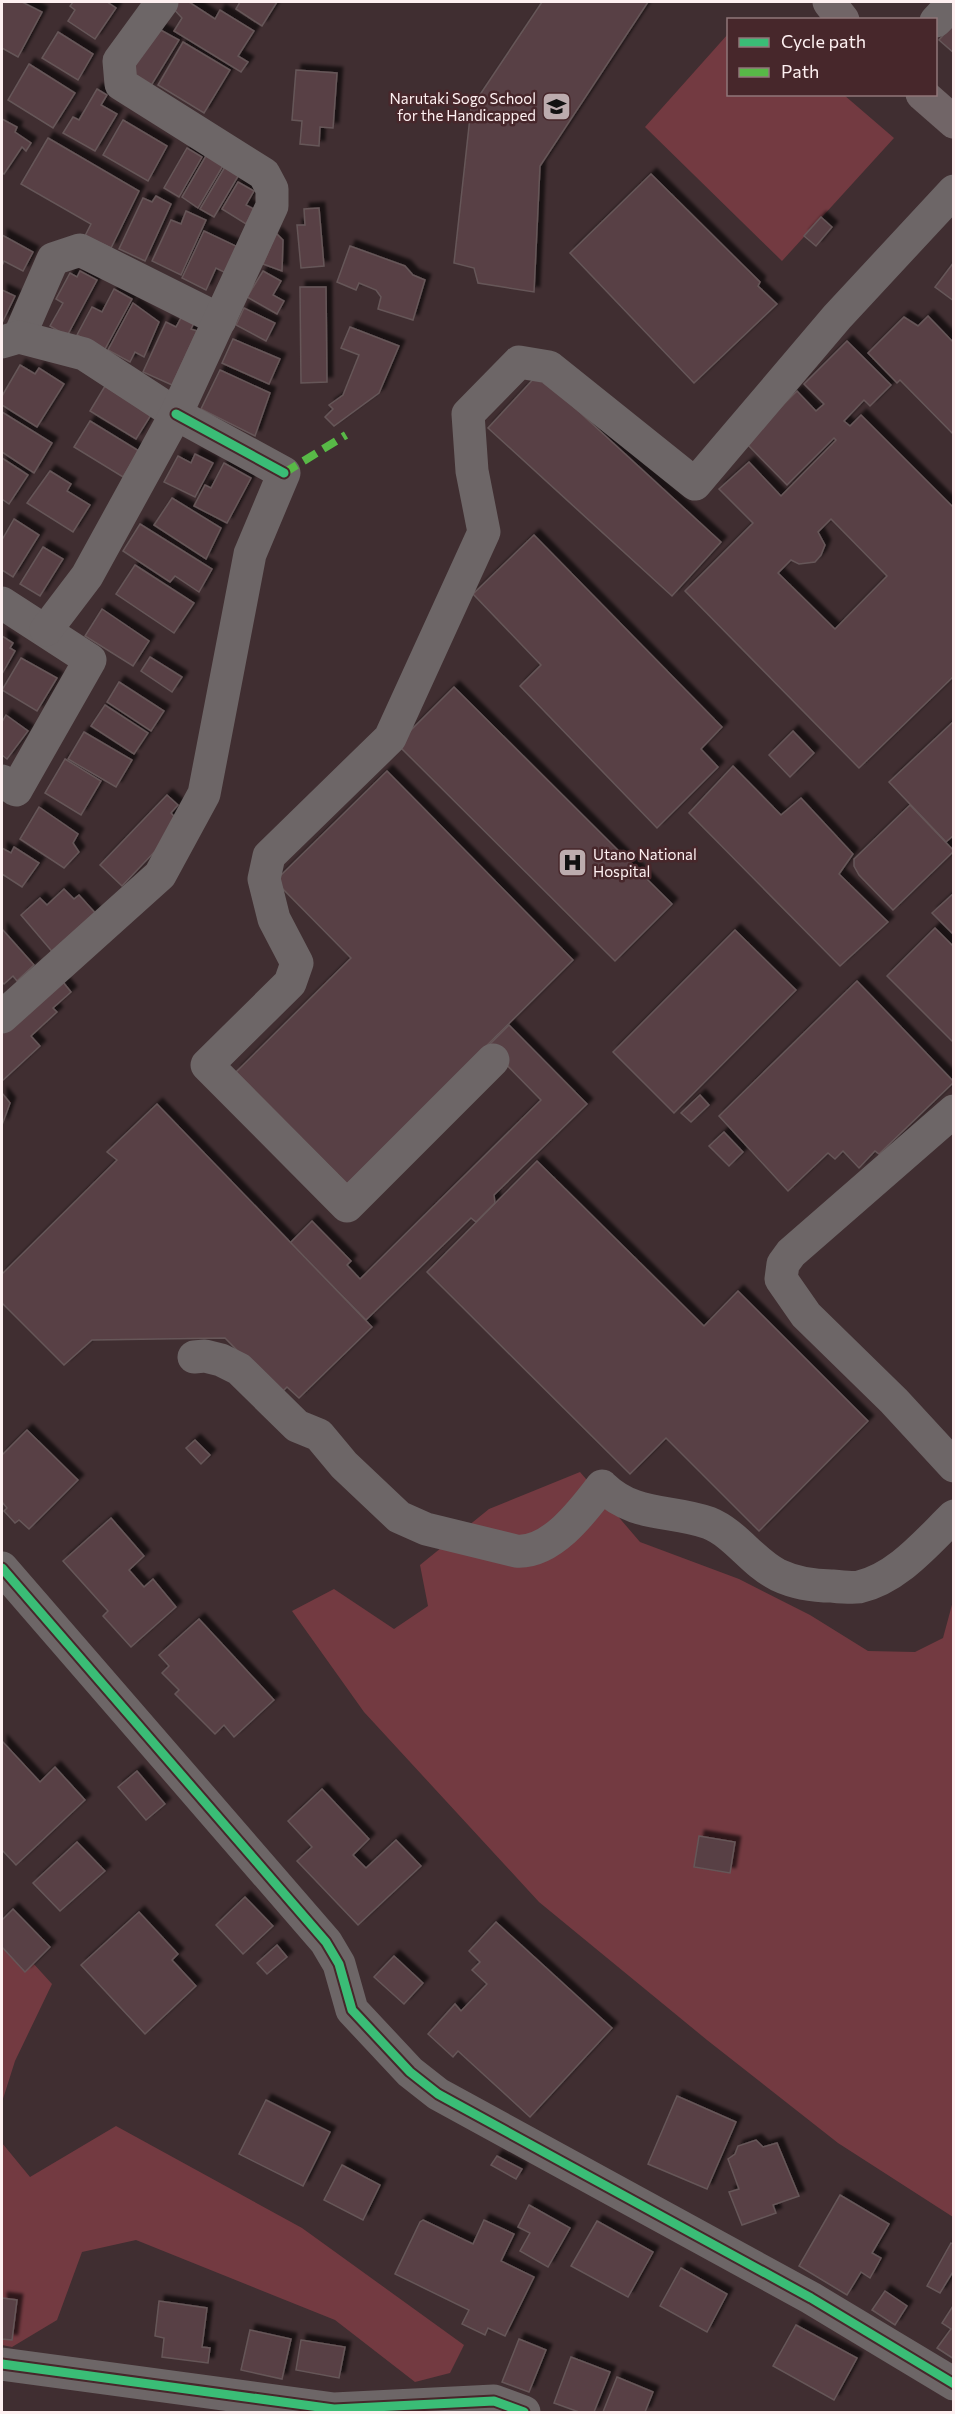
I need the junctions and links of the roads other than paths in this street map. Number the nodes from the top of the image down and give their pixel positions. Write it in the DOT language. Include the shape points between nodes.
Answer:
graph roads {
  1 [pos="162,2"];
  2 [pos="829,2"];
  3 [pos="954,2"];
  4 [pos="841,18"];
  5 [pos="937,20"];
  6 [pos="924,96"];
  7 [pos="954,122"];
  8 [pos="954,191"];
  9 [pos="220,320"];
  10 [pos="10,340"];
  11 [pos="176,414"];
  12 [pos="2,603"];
  13 [pos="46,630"];
  14 [pos="2,781"];
  15 [pos="2,1017"];
  16 [pos="493,1060"];
  17 [pos="954,1112"];
  18 [pos="194,1357"];
  19 [pos="954,1466"];
  20 [pos="954,1516"];
  21 [pos="2,1568"];
  22 [pos="2,2364"];
  23 [pos="954,2384"];
  24 [pos="524,2412"];
  1 -- 9 [label="street" via="119,62 121,84 264,174 272,189 272,206"];
  2 -- 4 [label="main road"];
  3 -- 5 [label="street"];
  6 -- 7 [label="main road"];
  8 -- 16 [label="street" via="837,317 695,484 549,368 519,362 468,414 472,471 484,532 390,738 269,856 264,879 274,919 297,963 290,983 207,1065 347,1206"];
  9 -- 10 [label="street" via="80,250 53,259"];
  9 -- 11 [label="street"];
  10 -- 11 [label="street" via="84,354"];
  11 -- 13 [label="street" via="87,576"];
  11 -- 15 [label="street" via="284,473 250,554 204,794 160,875"];
  12 -- 13 [label="street"];
  13 -- 14 [label="street" via="90,660 16,790"];
  17 -- 19 [label="street" via="791,1253 783,1264 781,1279 806,1315"];
  18 -- 20 [label="street" via="221,1360 239,1370 297,1426 319,1435 344,1465 399,1516 426,1529 516,1551 544,1545 578,1517 602,1486 633,1506 710,1524 779,1575 812,1586 858,1587 884,1578"];
  21 -- 23 [label="street" via="326,1941 339,1964 352,2010 410,2072 438,2094 811,2298"];
  22 -- 24 [label="street" via="334,2409 494,2401"];
}
